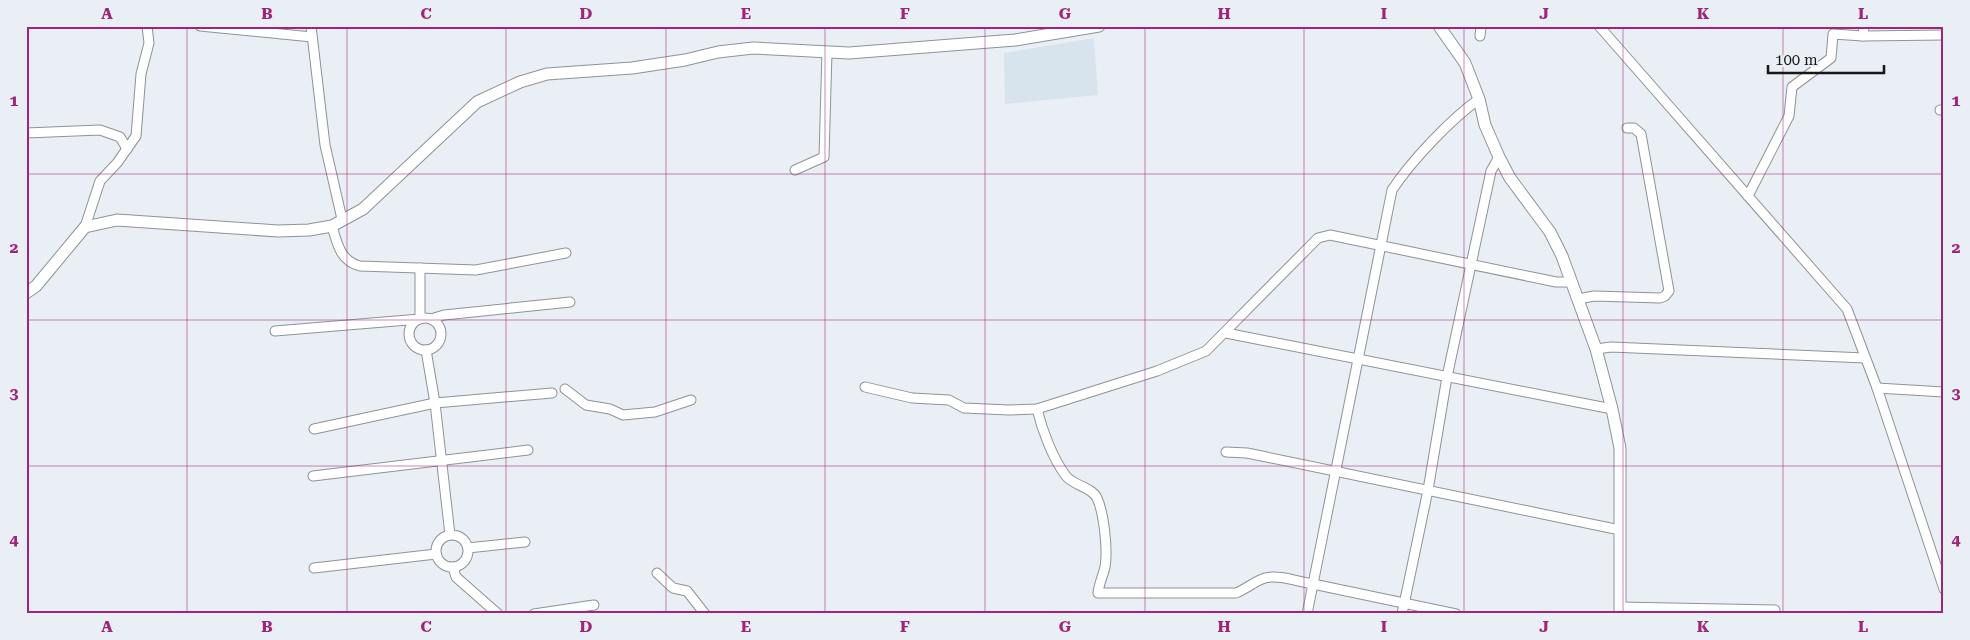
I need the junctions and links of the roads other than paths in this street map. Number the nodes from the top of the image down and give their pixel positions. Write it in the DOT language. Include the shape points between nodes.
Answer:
graph roads {
  1 [pos="147,26"];
  2 [pos="200,26"];
  3 [pos="310,26"];
  4 [pos="1099,26"];
  5 [pos="1439,26"];
  6 [pos="1481,26"];
  7 [pos="1599,26"];
  8 [pos="1078,28"];
  9 [pos="1864,31"];
  10 [pos="1944,35"];
  11 [pos="312,36"];
  12 [pos="1480,36"];
  13 [pos="827,52"];
  14 [pos="1479,99"];
  15 [pos="1627,128"];
  16 [pos="26,132"];
  17 [pos="127,149"];
  18 [pos="1499,157"];
  19 [pos="795,170"];
  20 [pos="1748,196"];
  21 [pos="337,222"];
  22 [pos="85,227"];
  23 [pos="1382,246"];
  24 [pos="566,253"];
  25 [pos="1471,263"];
  26 [pos="420,268"];
  27 [pos="1572,282"];
  28 [pos="26,293"];
  29 [pos="1578,299"];
  30 [pos="570,302"];
  31 [pos="420,319"];
  32 [pos="431,319"];
  33 [pos="275,331"];
  34 [pos="1226,333"];
  35 [pos="1596,349"];
  36 [pos="426,350"];
  37 [pos="1865,358"];
  38 [pos="1358,359"];
  39 [pos="1447,377"];
  40 [pos="865,387"];
  41 [pos="1877,388"];
  42 [pos="565,389"];
  43 [pos="1944,392"];
  44 [pos="552,393"];
  45 [pos="691,400"];
  46 [pos="435,403"];
  47 [pos="1612,409"];
  48 [pos="1037,410"];
  49 [pos="314,429"];
  50 [pos="528,450"];
  51 [pos="1226,452"];
  52 [pos="441,460"];
  53 [pos="1336,472"];
  54 [pos="313,476"];
  55 [pos="1428,490"];
  56 [pos="1620,530"];
  57 [pos="450,535"];
  58 [pos="525,542"];
  59 [pos="468,548"];
  60 [pos="436,554"];
  61 [pos="453,567"];
  62 [pos="314,568"];
  63 [pos="657,573"];
  64 [pos="1313,584"];
  65 [pos="1944,589"];
  66 [pos="1404,603"];
  67 [pos="594,605"];
  68 [pos="1775,610"];
  69 [pos="1620,611"];
  70 [pos="498,614"];
  71 [pos="534,614"];
  72 [pos="705,614"];
  73 [pos="1307,614"];
  74 [pos="1402,614"];
  75 [pos="1456,614"];
  1 -- 17 [label="street" via="149,43 142,74 136,136"];
  2 -- 11 [label="street"];
  3 -- 11 [label="street"];
  4 -- 8 [label="street"];
  5 -- 14 [label="street" via="1465,63"];
  6 -- 12 [label="street"];
  7 -- 20 [label="street"];
  8 -- 13 [label="street" via="1016,40"];
  9 -- 10 [label="street"];
  9 -- 20 [label="street" via="1833,34 1831,58 1792,86 1789,116"];
  11 -- 21 [label="street"];
  13 -- 19 [label="street" via="824,157"];
  13 -- 21 [label="street" via="753,48 632,68 548,74 520,82 477,102 363,208"];
  14 -- 18 [label="street" via="1485,125"];
  14 -- 23 [label="street" via="1465,109 1392,190"];
  15 -- 29 [label="street" via="1634,128 1641,134 1668,291 1660,298 1594,296"];
  16 -- 17 [label="street" via="100,130 120,137"];
  17 -- 22 [label="street" via="100,182"];
  18 -- 25 [label="street" via="1491,171"];
  18 -- 27 [label="street" via="1510,178 1550,232"];
  20 -- 37 [label="street" via="1847,309"];
  21 -- 22 [label="street" via="309,230 278,231 117,220"];
  21 -- 26 [label="street" via="337,246 352,264"];
  22 -- 28 [label="street" via="36,286"];
  23 -- 25 [label="street"];
  23 -- 34 [label="street" via="1330,235 1318,238 1232,323"];
  23 -- 38 [label="street"];
  24 -- 26 [label="street" via="476,270"];
  25 -- 27 [label="street" via="1556,282"];
  25 -- 39 [label="street"];
  26 -- 31 [label="street"];
  27 -- 29 [label="street"];
  29 -- 35 [label="street"];
  30 -- 32 [label="street"];
  31 -- 32 [label="street"];
  31 -- 33 [label="street"];
  31 -- 36 [label="street" via="410,329 410,340 416,348"];
  32 -- 36 [label="street" via="439,327 441,337 435,346"];
  34 -- 38 [label="street"];
  34 -- 48 [label="street" via="1206,352"];
  35 -- 37 [label="street" via="1611,347"];
  35 -- 47 [label="street"];
  36 -- 46 [label="street"];
  37 -- 41 [label="street"];
  38 -- 39 [label="street"];
  38 -- 53 [label="street"];
  39 -- 47 [label="street"];
  39 -- 55 [label="street"];
  40 -- 48 [label="street" via="912,398 949,400 964,408"];
  41 -- 43 [label="street"];
  41 -- 65 [label="street"];
  42 -- 45 [label="street" via="586,406 610,409 623,415 655,412"];
  44 -- 46 [label="street"];
  46 -- 49 [label="street"];
  46 -- 52 [label="street"];
  47 -- 56 [label="street" via="1620,448"];
  48 -- 64 [label="street" via="1042,429 1066,477 1094,494 1098,500 1104,532 1105,567 1098,593 1236,593 1264,578 1274,577"];
  50 -- 52 [label="street"];
  51 -- 53 [label="street" via="1247,453"];
  52 -- 54 [label="street"];
  52 -- 57 [label="street"];
  53 -- 55 [label="street"];
  53 -- 64 [label="street"];
  55 -- 56 [label="street"];
  55 -- 66 [label="street"];
  56 -- 69 [label="street"];
  57 -- 59 [label="street" via="463,539"];
  57 -- 60 [label="street" via="439,541"];
  58 -- 59 [label="street"];
  59 -- 61 [label="street" via="462,563"];
  60 -- 61 [label="street" via="443,564"];
  60 -- 62 [label="street"];
  61 -- 70 [label="street" via="456,577"];
  63 -- 72 [label="street" via="673,588 686,591"];
  64 -- 66 [label="street"];
  64 -- 73 [label="street"];
  66 -- 74 [label="street"];
  66 -- 75 [label="street"];
  67 -- 71 [label="street"];
  68 -- 69 [label="street"];
}
